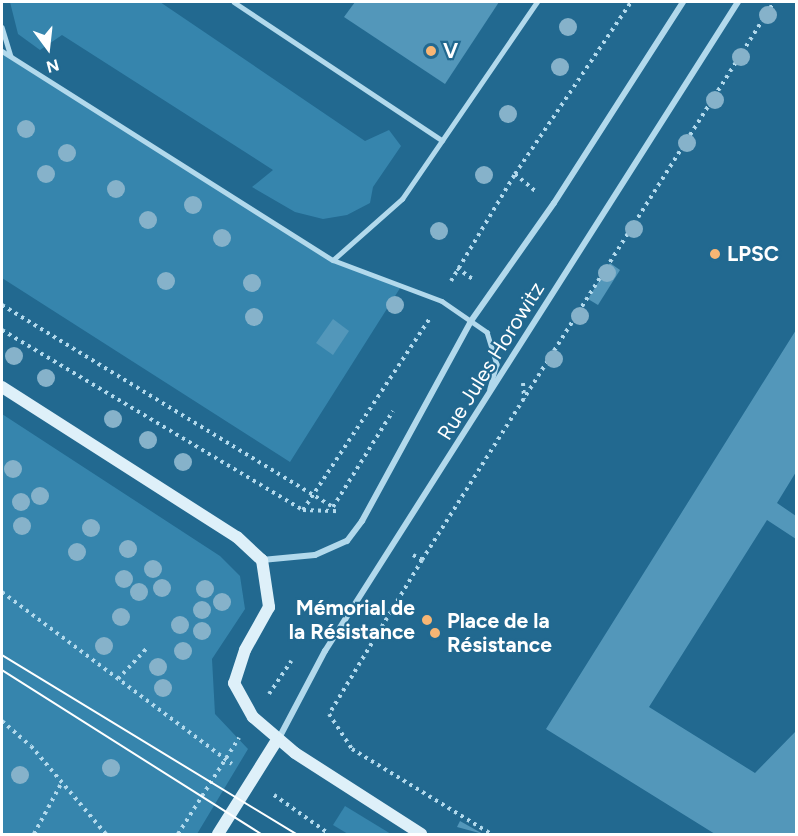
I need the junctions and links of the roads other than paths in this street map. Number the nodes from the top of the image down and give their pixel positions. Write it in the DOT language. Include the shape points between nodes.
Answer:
graph roads {
  1 [pos="234,2"];
  2 [pos="537,2"];
  3 [pos="683,2"];
  4 [pos="738,2"];
  5 [pos="2,27"];
  6 [pos="2,51"];
  7 [pos="12,57"];
  8 [pos="442,140"];
  9 [pos="333,260"];
  10 [pos="471,321"];
  11 [pos="2,387"];
  12 [pos="488,397"];
  13 [pos="262,560"];
  14 [pos="277,740"];
  15 [pos="218,834"];
  16 [pos="421,834"];
  1 -- 8 [label="lane"];
  2 -- 8 [label="lane"];
  3 -- 10 [label="street, Rue Jules Horowitz" via="554,203"];
  4 -- 12 [label="street, Rue Jules Horowitz" via="522,336"];
  5 -- 7 [label="lane"];
  6 -- 7 [label="lane"];
  7 -- 9 [label="lane"];
  8 -- 9 [label="lane" via="402,200"];
  9 -- 10 [label="lane" via="442,301"];
  10 -- 12 [label="lane" via="487,332 497,364"];
  10 -- 13 [label="street, Rue Jules Horowitz" via="362,521 347,541 315,555"];
  11 -- 13 [label="main road" via="237,537"];
  12 -- 14 [label="street, Rue Jules Horowitz" via="325,651"];
  13 -- 14 [label="main road" via="269,607 245,650 234,683 253,717"];
  14 -- 15 [label="main road"];
  14 -- 16 [label="main road"];
}
